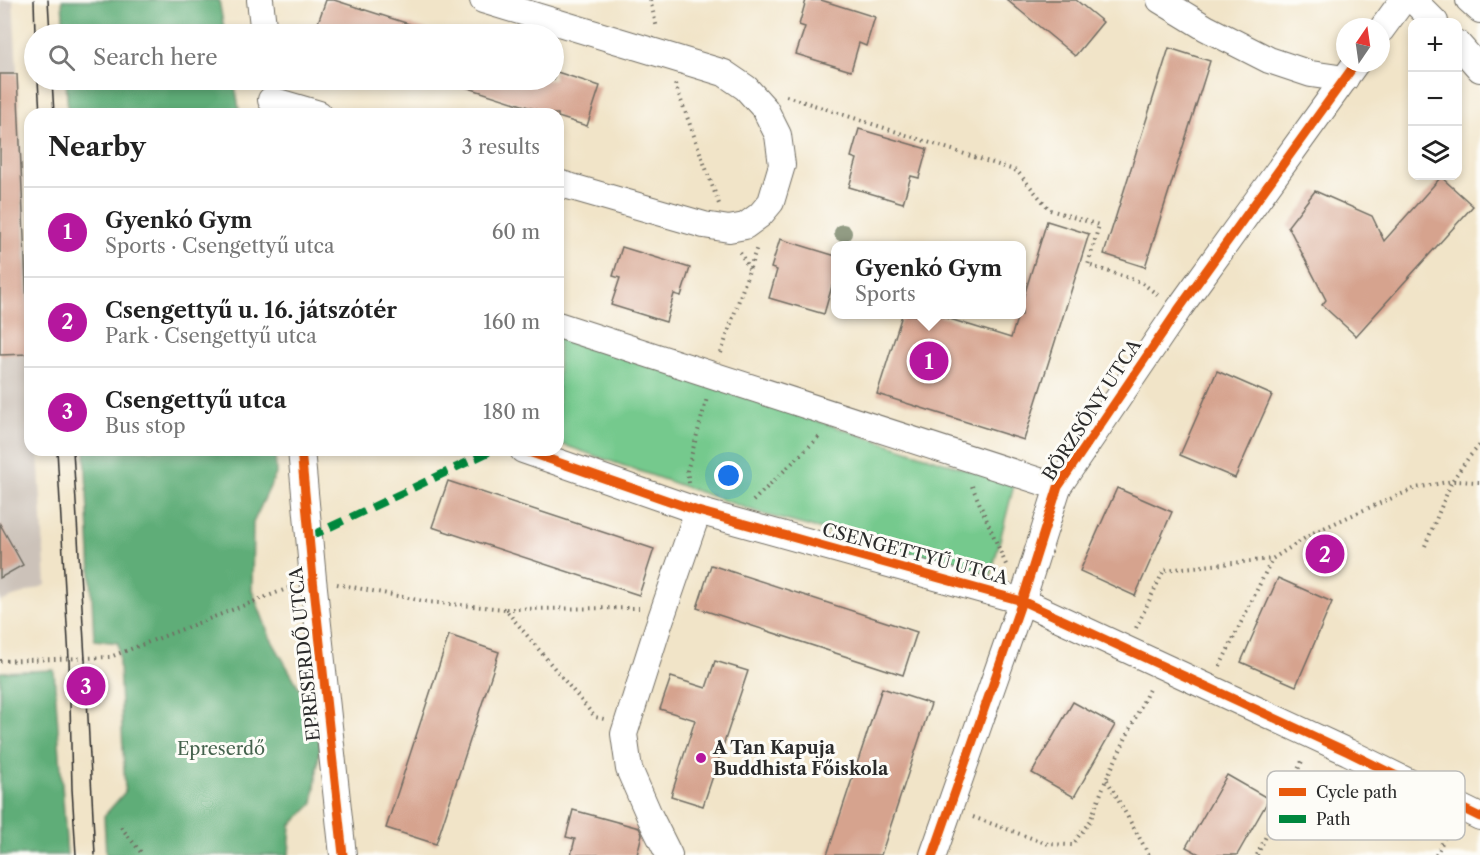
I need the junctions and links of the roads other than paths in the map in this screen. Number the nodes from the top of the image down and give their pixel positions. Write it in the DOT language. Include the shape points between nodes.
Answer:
graph roads {
  1 [pos="260,0"];
  2 [pos="483,0"];
  3 [pos="1160,0"];
  4 [pos="1403,0"];
  5 [pos="1413,0"];
  6 [pos="1469,0"];
  7 [pos="1480,10"];
  8 [pos="1390,18"];
  9 [pos="1431,18"];
  10 [pos="263,24"];
  11 [pos="562,24"];
  12 [pos="564,24"];
  13 [pos="1462,49"];
  14 [pos="1480,69"];
  15 [pos="1338,72"];
  16 [pos="1350,72"];
  17 [pos="270,98"];
  18 [pos="301,108"];
  19 [pos="564,185"];
  20 [pos="564,327"];
  21 [pos="302,456"];
  22 [pos="540,456"];
  23 [pos="1058,487"];
  24 [pos="694,510"];
  25 [pos="1022,601"];
  26 [pos="1385,771"];
  27 [pos="1465,810"];
  28 [pos="1480,817"];
  29 [pos="343,855"];
  30 [pos="669,855"];
  31 [pos="933,855"];
  1 -- 10 [label="street"];
  2 -- 11 [label="street"];
  3 -- 15 [label="street" via="1269,60 1311,74"];
  4 -- 8 [label="street"];
  5 -- 9 [label="street"];
  6 -- 7 [label="street"];
  12 -- 19 [label="street" via="724,73 746,88 765,109 778,135 782,165 771,202 745,226 729,229"];
  13 -- 14 [label="street"];
  16 -- 23 [label="street, BÖRZSÖNY UTCA" via="1178,310"];
  17 -- 18 [label="street"];
  20 -- 23 [label="street"];
  21 -- 29 [label="street, EPRESERDŐ UTCA"];
  22 -- 24 [label="street, CSENGETTYŰ UTCA"];
  23 -- 25 [label="street, BÖRZSÖNY UTCA"];
  24 -- 25 [label="street, CSENGETTYŰ UTCA"];
  24 -- 30 [label="street" via="624,734 629,769"];
  25 -- 26 [label="street, CSENGETTYŰ UTCA"];
  25 -- 31 [label="street, BÖRZSÖNY UTCA"];
  27 -- 28 [label="street, CSENGETTYŰ UTCA"];
}
